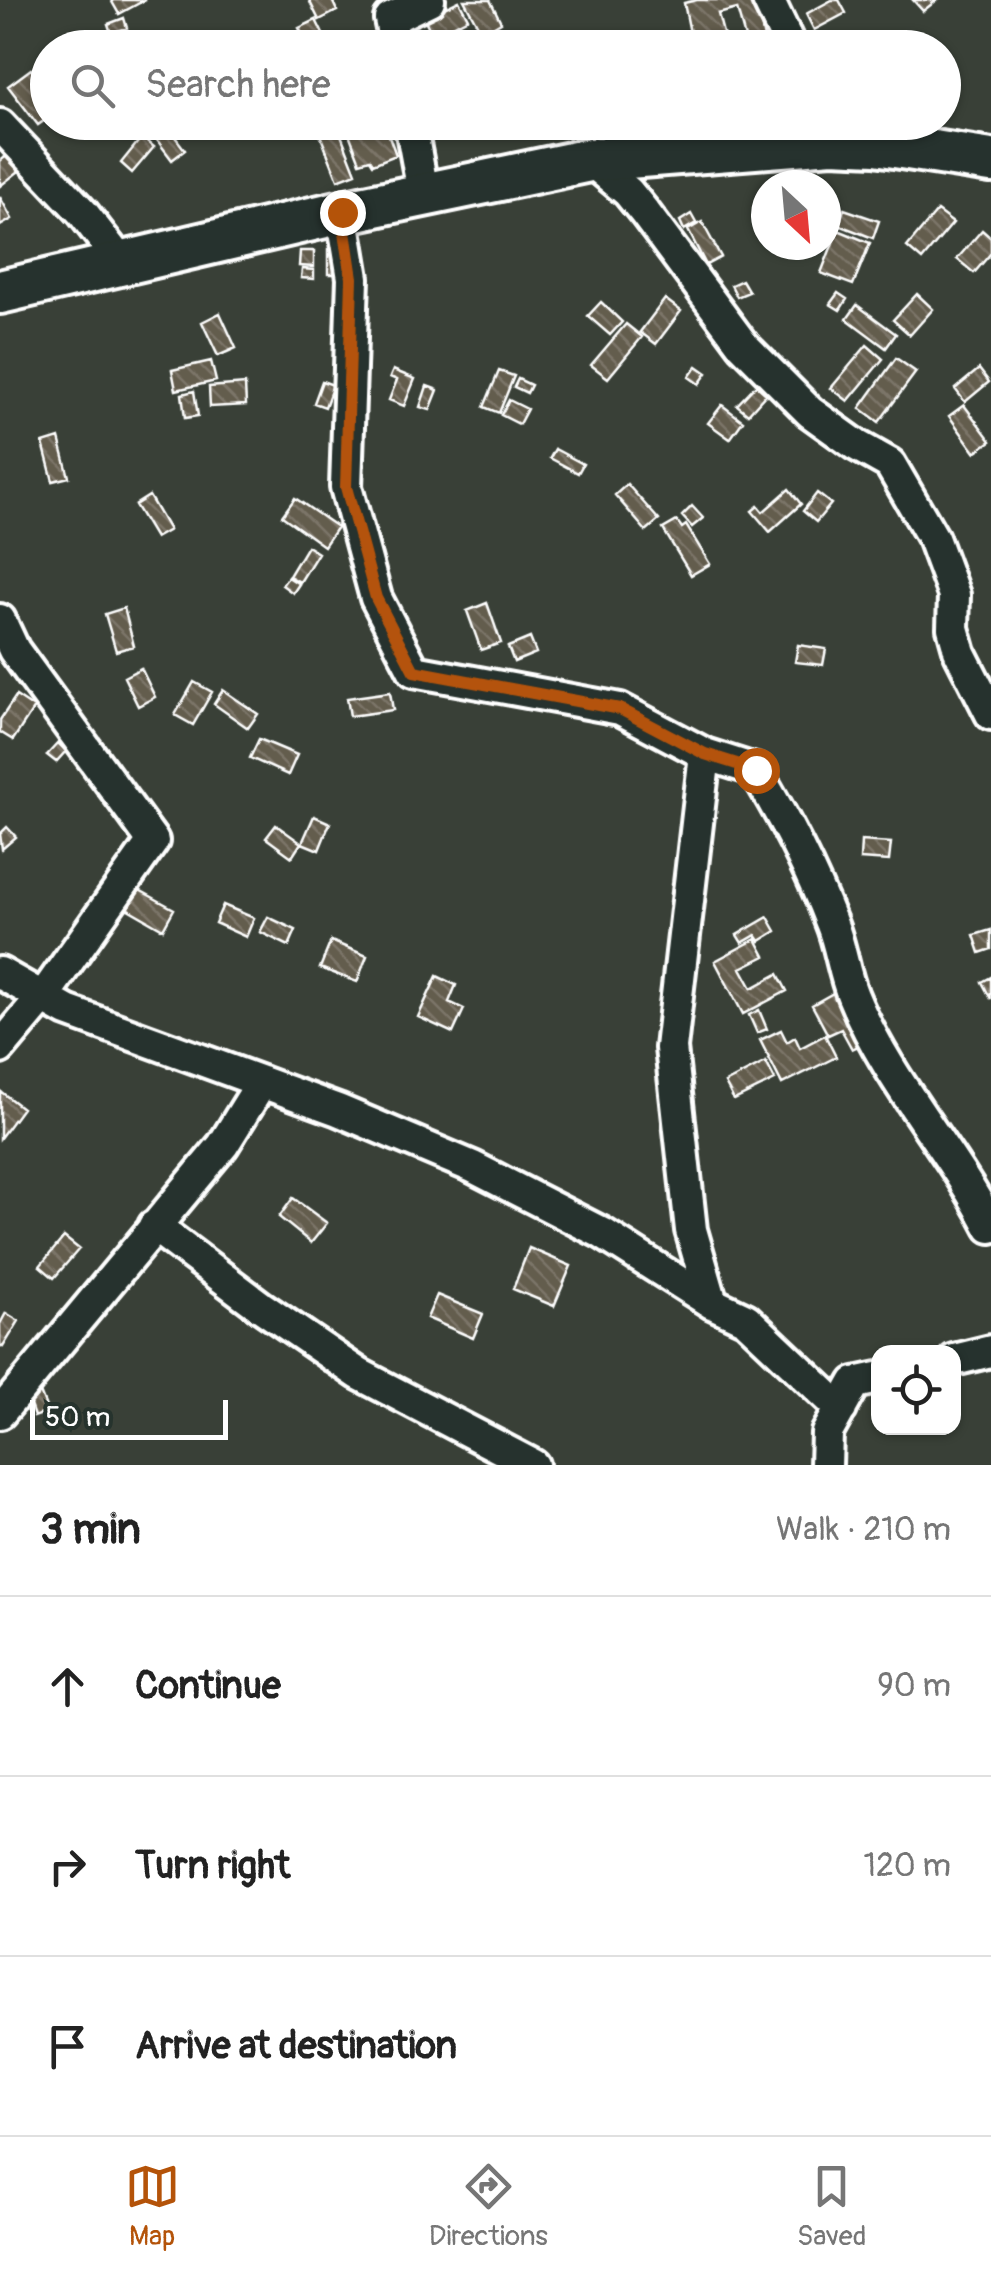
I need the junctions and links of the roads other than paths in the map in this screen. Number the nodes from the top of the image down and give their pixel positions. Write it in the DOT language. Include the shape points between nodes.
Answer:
graph roads {
  1 [pos="430,0"];
  2 [pos="768,0"];
  3 [pos="388,22"];
  4 [pos="782,30"];
  5 [pos="0,125"];
  6 [pos="413,140"];
  7 [pos="760,140"];
  8 [pos="863,140"];
  9 [pos="590,160"];
  10 [pos="991,162"];
  11 [pos="424,197"];
  12 [pos="342,212"];
  13 [pos="121,262"];
  14 [pos="0,292"];
  15 [pos="0,620"];
  16 [pos="991,714"];
  17 [pos="705,754"];
  18 [pos="0,972"];
  19 [pos="44,997"];
  20 [pos="0,1048"];
  21 [pos="262,1082"];
  22 [pos="154,1226"];
  23 [pos="991,1228"];
  24 [pos="712,1303"];
  25 [pos="991,1351"];
  26 [pos="961,1358"];
  27 [pos="871,1380"];
  28 [pos="841,1408"];
  29 [pos="0,1413"];
  30 [pos="532,1465"];
  31 [pos="826,1465"];
  1 -- 3 [label="street"];
  2 -- 4 [label="street"];
  5 -- 13 [label="street"];
  6 -- 11 [label="street"];
  7 -- 9 [label="street"];
  8 -- 10 [label="street"];
  9 -- 11 [label="street"];
  9 -- 16 [label="street" via="646,212 743,345 810,412 890,464 933,538 954,595 960,653"];
  11 -- 12 [label="street"];
  12 -- 13 [label="street"];
  12 -- 17 [label="street" via="352,278 346,487 376,598 414,671 620,709"];
  13 -- 14 [label="street"];
  15 -- 19 [label="street" via="14,650 152,841"];
  17 -- 23 [label="street" via="756,770 832,923 866,1021"];
  17 -- 24 [label="street" via="671,1048 691,1230"];
  18 -- 19 [label="street"];
  19 -- 20 [label="street"];
  19 -- 21 [label="street"];
  21 -- 22 [label="street" via="223,1145"];
  21 -- 24 [label="street" via="473,1167 602,1233"];
  22 -- 29 [label="street"];
  22 -- 30 [label="street" via="359,1374"];
  24 -- 28 [label="street" via="746,1319"];
  25 -- 26 [label="street"];
  27 -- 28 [label="street" via="855,1383"];
  28 -- 31 [label="street" via="827,1433"];
}
